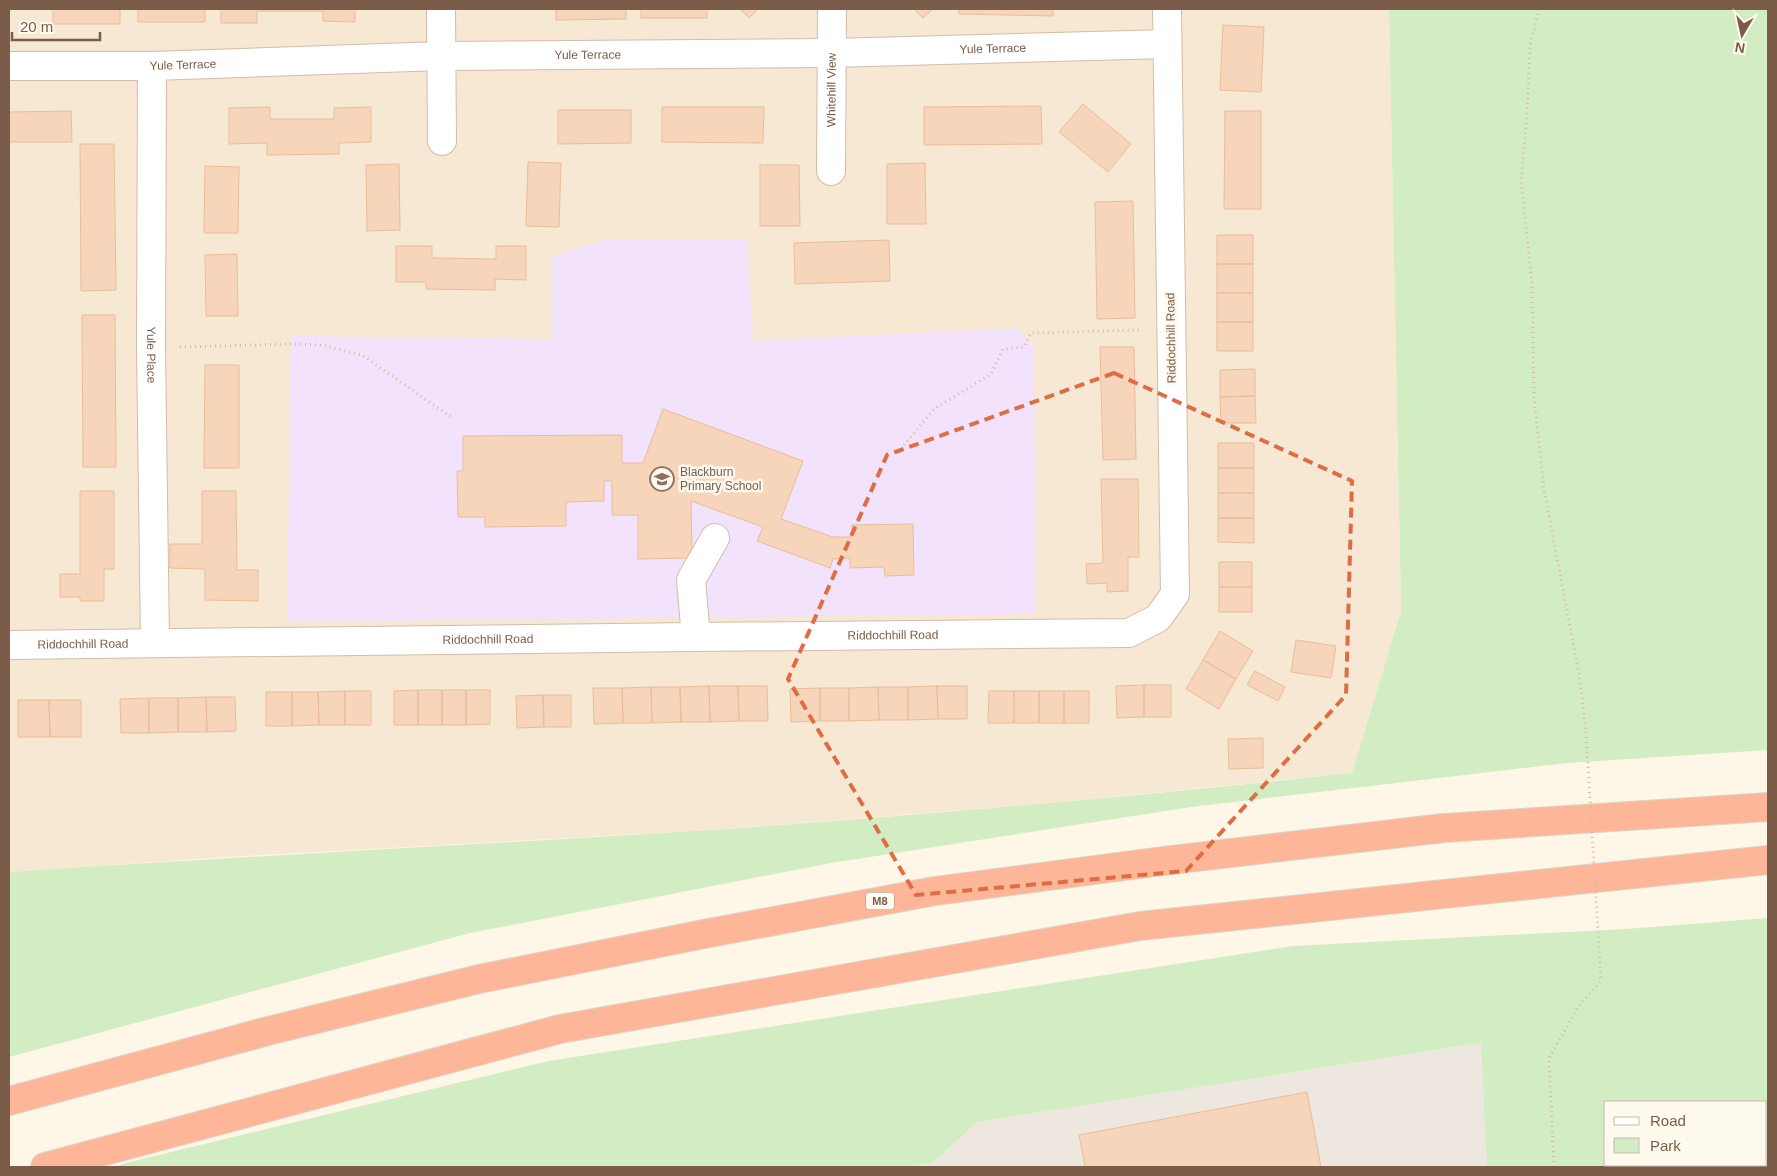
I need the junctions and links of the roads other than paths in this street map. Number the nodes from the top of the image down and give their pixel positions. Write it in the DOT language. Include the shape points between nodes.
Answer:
graph roads {
  1 [pos="441,9"];
  2 [pos="832,9"];
  3 [pos="1167,9"];
  4 [pos="1167,44"];
  5 [pos="832,52"];
  6 [pos="441,56"];
  7 [pos="9,66"];
  8 [pos="152,66"];
  9 [pos="442,141"];
  10 [pos="831,170"];
  11 [pos="715,538"];
  12 [pos="696,636"];
  13 [pos="155,642"];
  14 [pos="9,645"];
  15 [pos="1768,807"];
  16 [pos="1768,860"];
  17 [pos="9,1101"];
  18 [pos="45,1167"];
  1 -- 6 [label="street"];
  2 -- 5 [label="street, Whitehill View"];
  3 -- 4 [label="street, Riddochhill Road"];
  4 -- 5 [label="street, Yule Terrace"];
  4 -- 12 [label="street, Riddochhill Road" via="1175,594 1158,618 1129,634"];
  5 -- 6 [label="street, Yule Terrace"];
  5 -- 10 [label="street, Whitehill View"];
  6 -- 8 [label="street, Yule Terrace"];
  6 -- 9 [label="street"];
  7 -- 8 [label="street, Yule Terrace"];
  8 -- 13 [label="street, Yule Place" via="150,348"];
  11 -- 12 [label="street" via="691,580"];
  12 -- 13 [label="street, Riddochhill Road"];
  13 -- 14 [label="street, Riddochhill Road"];
  15 -- 17 [label="highway, M8" via="1444,828 935,891 479,979 268,1031"];
  16 -- 18 [label="highway" via="1140,926 570,1028"];
}
